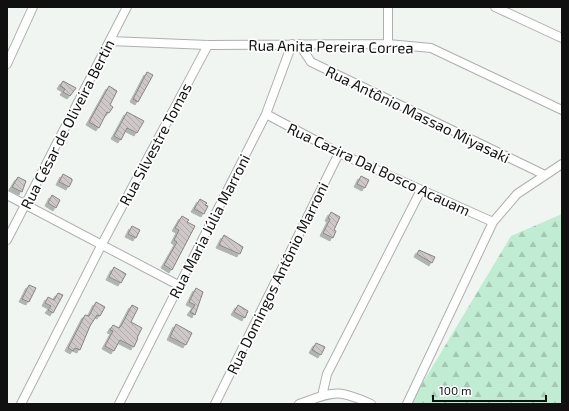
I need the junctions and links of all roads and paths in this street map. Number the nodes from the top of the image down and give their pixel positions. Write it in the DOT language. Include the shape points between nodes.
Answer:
graph roads {
  1 [pos="33,7"];
  2 [pos="127,7"];
  3 [pos="388,7"];
  4 [pos="495,7"];
  5 [pos="562,38"];
  6 [pos="110,41"];
  7 [pos="295,44"];
  8 [pos="388,44"];
  9 [pos="208,45"];
  10 [pos="7,64"];
  11 [pos="562,110"];
  12 [pos="266,114"];
  13 [pos="338,152"];
  14 [pos="562,164"];
  15 [pos="545,175"];
  16 [pos="421,190"];
  17 [pos="7,195"];
  18 [pos="25,204"];
  19 [pos="493,222"];
  20 [pos="7,240"];
  21 [pos="102,244"];
  22 [pos="180,286"];
  23 [pos="322,396"];
  24 [pos="21,404"];
  25 [pos="119,404"];
  26 [pos="215,404"];
  27 [pos="299,404"];
  28 [pos="371,404"];
  29 [pos="407,404"];
  1 -- 10 [label="street"];
  2 -- 6 [label="street, Rua César de Oliveira Bertin"];
  3 -- 8 [label="street"];
  4 -- 5 [label="street"];
  6 -- 9 [label="street, Rua Anita Pereira Correa"];
  6 -- 18 [label="street, Rua César de Oliveira Bertin"];
  7 -- 8 [label="street, Rua Anita Pereira Correa"];
  7 -- 9 [label="street, Rua Anita Pereira Correa"];
  7 -- 12 [label="street, Rua Maria Júlia Marroni"];
  7 -- 15 [label="street, Rua Antônio Massao Miyasaki" via="311,62"];
  8 -- 11 [label="street, Rua Anita Pereira Correa" via="431,48"];
  9 -- 21 [label="street, Rua Silvestre Tomas"];
  12 -- 13 [label="street, Rua Cazira Dal Bosco Acauam"];
  12 -- 22 [label="street, Rua Maria Júlia Marroni"];
  13 -- 16 [label="street, Rua Cazira Dal Bosco Acauam"];
  13 -- 26 [label="street, Rua Domingos Antônio Marroni"];
  14 -- 15 [label="street"];
  15 -- 19 [label="street" via="517,194"];
  16 -- 19 [label="street, Rua Cazira Dal Bosco Acauam"];
  16 -- 23 [label="street" via="327,374"];
  17 -- 18 [label="street"];
  18 -- 20 [label="street, Rua César de Oliveira Bertin"];
  18 -- 21 [label="street"];
  19 -- 29 [label="street"];
  21 -- 22 [label="street"];
  21 -- 24 [label="street, Rua Silvestre Tomas"];
  22 -- 25 [label="street, Rua Maria Júlia Marroni"];
  23 -- 27 [label="street"];
  23 -- 28 [label="street" via="340,393"];
}
